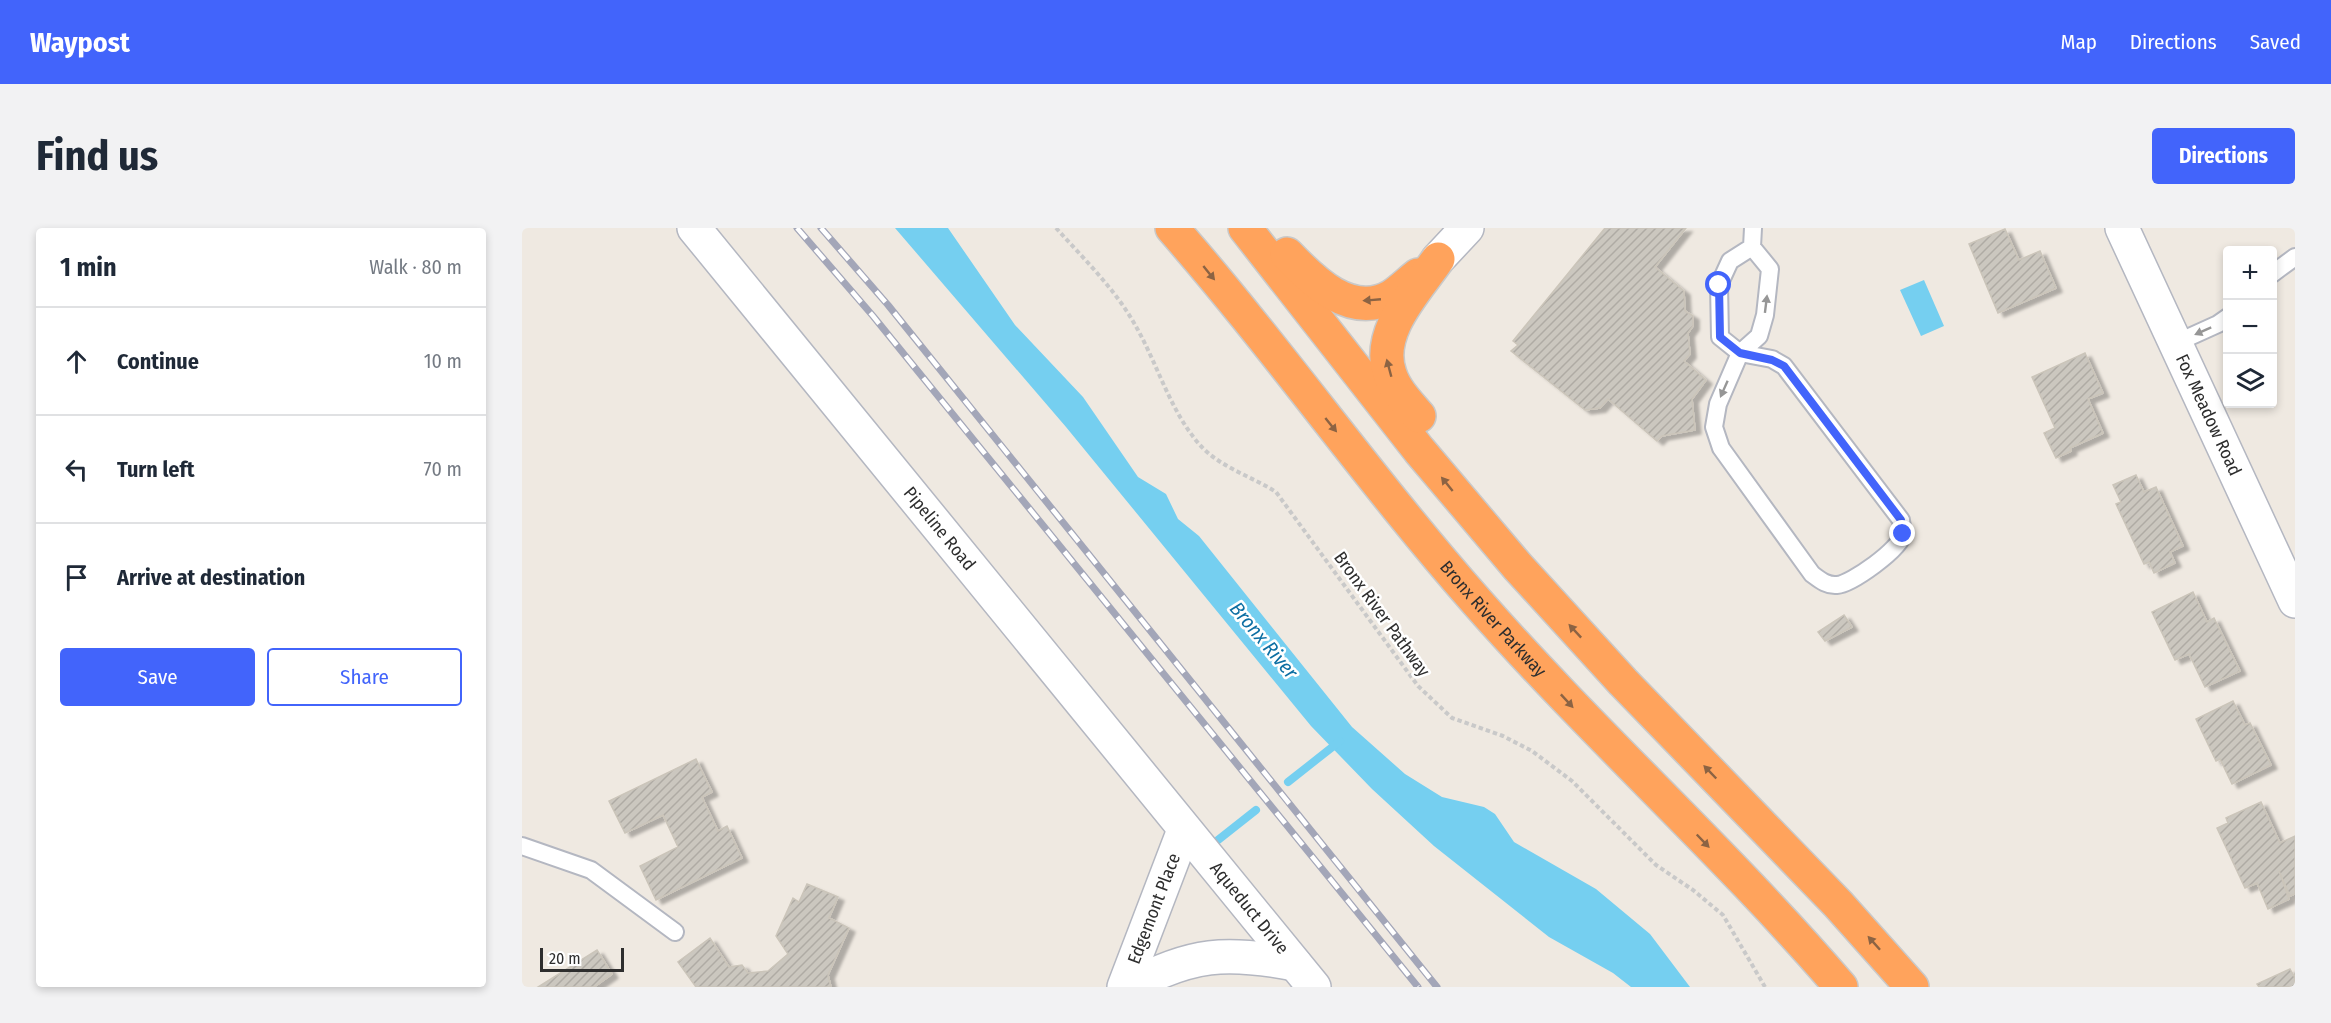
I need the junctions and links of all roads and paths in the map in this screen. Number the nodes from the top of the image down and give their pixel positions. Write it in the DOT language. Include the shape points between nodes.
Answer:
graph roads {
  1 [pos="694,228"];
  2 [pos="1056,228"];
  3 [pos="1172,228"];
  4 [pos="1245,228"];
  5 [pos="1262,228"];
  6 [pos="1467,228"];
  7 [pos="1753,228"];
  8 [pos="2122,228"];
  9 [pos="1752,247"];
  10 [pos="2295,257"];
  11 [pos="1438,260"];
  12 [pos="2277,270"];
  13 [pos="2223,320"];
  14 [pos="2176,343"];
  15 [pos="1740,353"];
  16 [pos="2295,601"];
  17 [pos="1552,606"];
  18 [pos="1184,830"];
  19 [pos="522,846"];
  20 [pos="675,932"];
  21 [pos="1304,975"];
  22 [pos="1124,987"];
  23 [pos="1129,987"];
  24 [pos="1765,987"];
  25 [pos="1841,987"];
  26 [pos="1912,987"];
  1 -- 18 [label="street, Pipeline Road"];
  2 -- 24 [label="path, Bronx River Pathway" via="1097,273 1134,323 1179,414 1200,444 1225,465 1276,492 1418,686 1452,718 1532,751 1572,781 1656,865 1723,915"];
  3 -- 25 [label="highway, Bronx River Parkway, one-way" via="1471,595 1580,715"];
  17 -- 4 [label="highway, one-way" via="1432,466"];
  11 -- 5 [label="highway, one-way" via="1391,296 1379,301 1352,300 1314,283"];
  6 -- 11 [label="street"];
  7 -- 9 [label="lane"];
  8 -- 14 [label="street, Fox Meadow Road"];
  15 -- 9 [label="lane, one-way" via="1759,336 1765,315 1770,269"];
  9 -- 15 [label="lane" via="1730,261 1719,285 1720,337"];
  10 -- 12 [label="lane"];
  17 -- 11 [label="highway, one-way" via="1471,479 1389,374 1386,358 1391,331"];
  13 -- 14 [label="lane, one-way"];
  14 -- 16 [label="street, Fox Meadow Road"];
  15 -- 15 [label="lane, one-way" via="1718,404 1714,427 1720,448 1812,574 1825,584 1852,581 1897,546 1903,534 1901,520 1784,366"];
  26 -- 17 [label="highway, one-way" via="1838,904"];
  18 -- 21 [label="street, Aqueduct Drive"];
  18 -- 22 [label="street, Edgemont Place"];
  19 -- 20 [label="lane" via="591,870"];
  21 -- 23 [label="street, Edgemont Place" via="1242,956 1193,959"];
}
